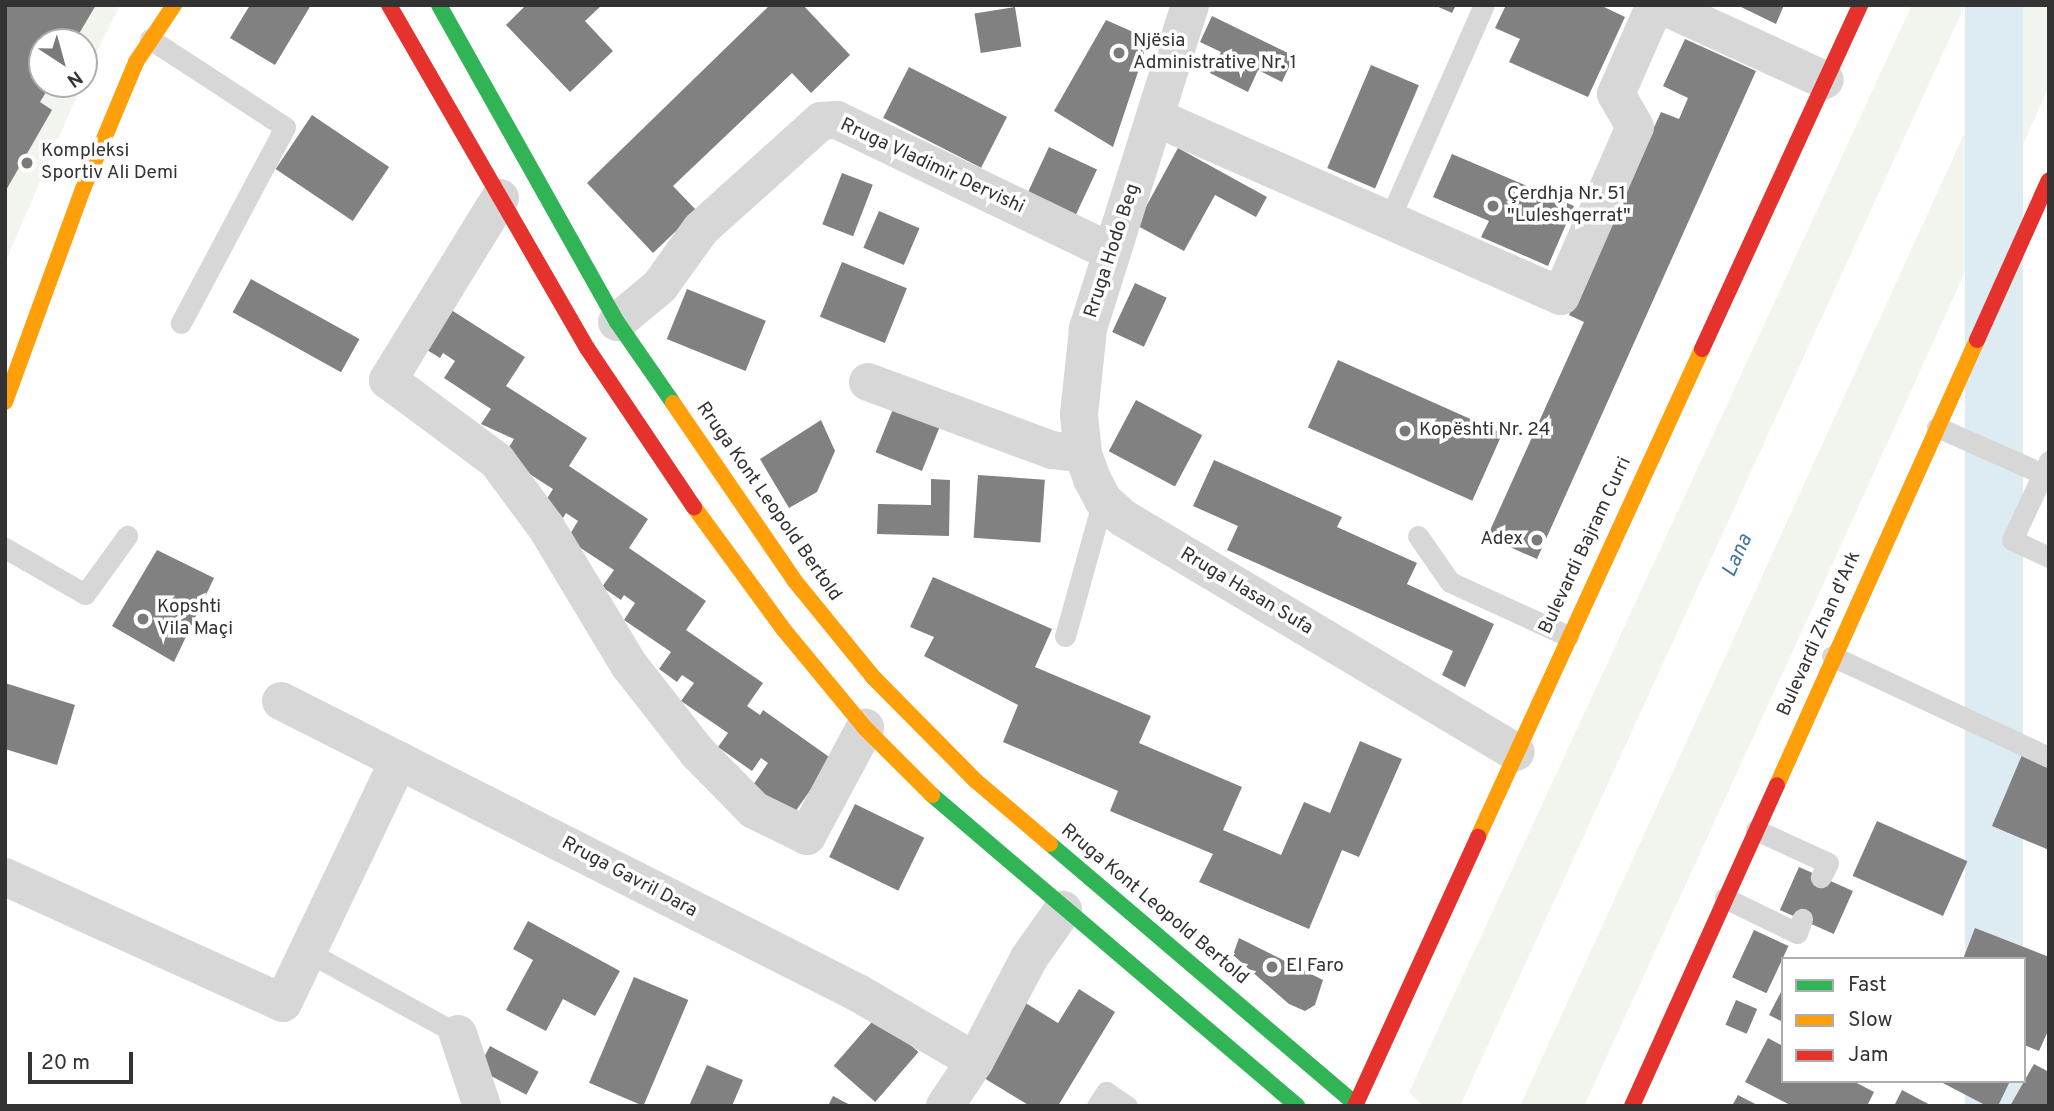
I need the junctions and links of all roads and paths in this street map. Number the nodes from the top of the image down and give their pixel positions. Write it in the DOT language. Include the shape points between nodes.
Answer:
graph roads {
  1 [pos="174,5"];
  2 [pos="389,5"];
  3 [pos="439,5"];
  4 [pos="1190,5"];
  5 [pos="1484,5"];
  6 [pos="1655,5"];
  7 [pos="1661,5"];
  8 [pos="1860,5"];
  9 [pos="150,39"];
  10 [pos="1825,80"];
  11 [pos="1157,118"];
  12 [pos="2048,182"];
  13 [pos="500,198"];
  14 [pos="1389,220"];
  15 [pos="1111,252"];
  16 [pos="617,322"];
  17 [pos="181,323"];
  18 [pos="868,382"];
  19 [pos="5,402"];
  20 [pos="1937,427"];
  21 [pos="1083,454"];
  22 [pos="2046,467"];
  23 [pos="1102,500"];
  24 [pos="127,536"];
  25 [pos="1418,536"];
  26 [pos="5,548"];
  27 [pos="2049,557"];
  28 [pos="1065,636"];
  29 [pos="1568,636"];
  30 [pos="1832,656"];
  31 [pos="281,701"];
  32 [pos="865,728"];
  33 [pos="1515,752"];
  34 [pos="2049,757"];
  35 [pos="399,760"];
  36 [pos="1756,830"];
  37 [pos="5,877"];
  38 [pos="1821,877"];
  39 [pos="1725,898"];
  40 [pos="1063,910"];
  41 [pos="1802,919"];
  42 [pos="308,952"];
  43 [pos="458,1034"];
  44 [pos="975,1061"];
  45 [pos="1357,1105"];
  46 [pos="482,1106"];
  47 [pos="945,1106"];
  48 [pos="1097,1106"];
  49 [pos="1127,1106"];
  50 [pos="1297,1106"];
  51 [pos="1632,1106"];
  1 -- 9 [label="main road"];
  2 -- 13 [label="main road"];
  3 -- 16 [label="main road, Rruga Kont Leopold Bertold"];
  4 -- 11 [label="street, Rruga Hodo Beg"];
  5 -- 14 [label="lane"];
  6 -- 14 [label="street" via="1616,94 1635,127 1560,296"];
  7 -- 10 [label="street"];
  8 -- 10 [label="main road, Bulevardi Bajram Curri"];
  9 -- 17 [label="lane" via="285,127"];
  9 -- 19 [label="main road" via="83,189"];
  10 -- 29 [label="main road, Bulevardi Bajram Curri"];
  11 -- 14 [label="street"];
  11 -- 15 [label="street, Rruga Hodo Beg"];
  12 -- 20 [label="main road, Bulevardi Zhan d'Ark"];
  13 -- 32 [label="main road" via="587,348 670,474 783,630"];
  13 -- 32 [label="street" via="388,380 497,461 546,527 629,665 698,752 754,810 807,836"];
  15 -- 16 [label="street, Rruga Vladimir Dervishi" via="837,120 821,121 701,229 660,286"];
  15 -- 21 [label="street, Rruga Hodo Beg" via="1085,353 1079,415"];
  16 -- 45 [label="main road, Rruga Kont Leopold Bertold" via="794,580 873,677 976,781"];
  18 -- 21 [label="street" via="1052,450"];
  20 -- 22 [label="lane"];
  20 -- 30 [label="main road, Bulevardi Zhan d'Ark"];
  21 -- 23 [label="street, Rruga Hodo Beg"];
  22 -- 27 [label="lane" via="2012,540"];
  23 -- 28 [label="lane"];
  23 -- 33 [label="street, Rruga Hasan Sufa" via="1123,518"];
  24 -- 26 [label="lane" via="85,594"];
  25 -- 29 [label="lane" via="1450,582"];
  29 -- 33 [label="main road, Bulevardi Bajram Curri"];
  30 -- 34 [label="lane"];
  30 -- 36 [label="main road, Bulevardi Zhan d'Ark"];
  31 -- 35 [label="street, Rruga Gavril Dara"];
  32 -- 40 [label="main road" via="947,810"];
  33 -- 45 [label="main road, Bulevardi Bajram Curri"];
  35 -- 42 [label="street"];
  35 -- 44 [label="street, Rruga Gavril Dara" via="858,993"];
  36 -- 38 [label="lane" via="1828,863"];
  36 -- 39 [label="main road, Bulevardi Zhan d'Ark"];
  37 -- 42 [label="street" via="283,1003"];
  39 -- 41 [label="lane" via="1797,933"];
  39 -- 51 [label="main road, Bulevardi Zhan d'Ark"];
  40 -- 44 [label="street" via="1003,1003"];
  40 -- 50 [label="main road"];
  42 -- 43 [label="lane"];
  43 -- 46 [label="street"];
  44 -- 47 [label="street"];
  48 -- 49 [label="lane" via="1106,1091"];
}
